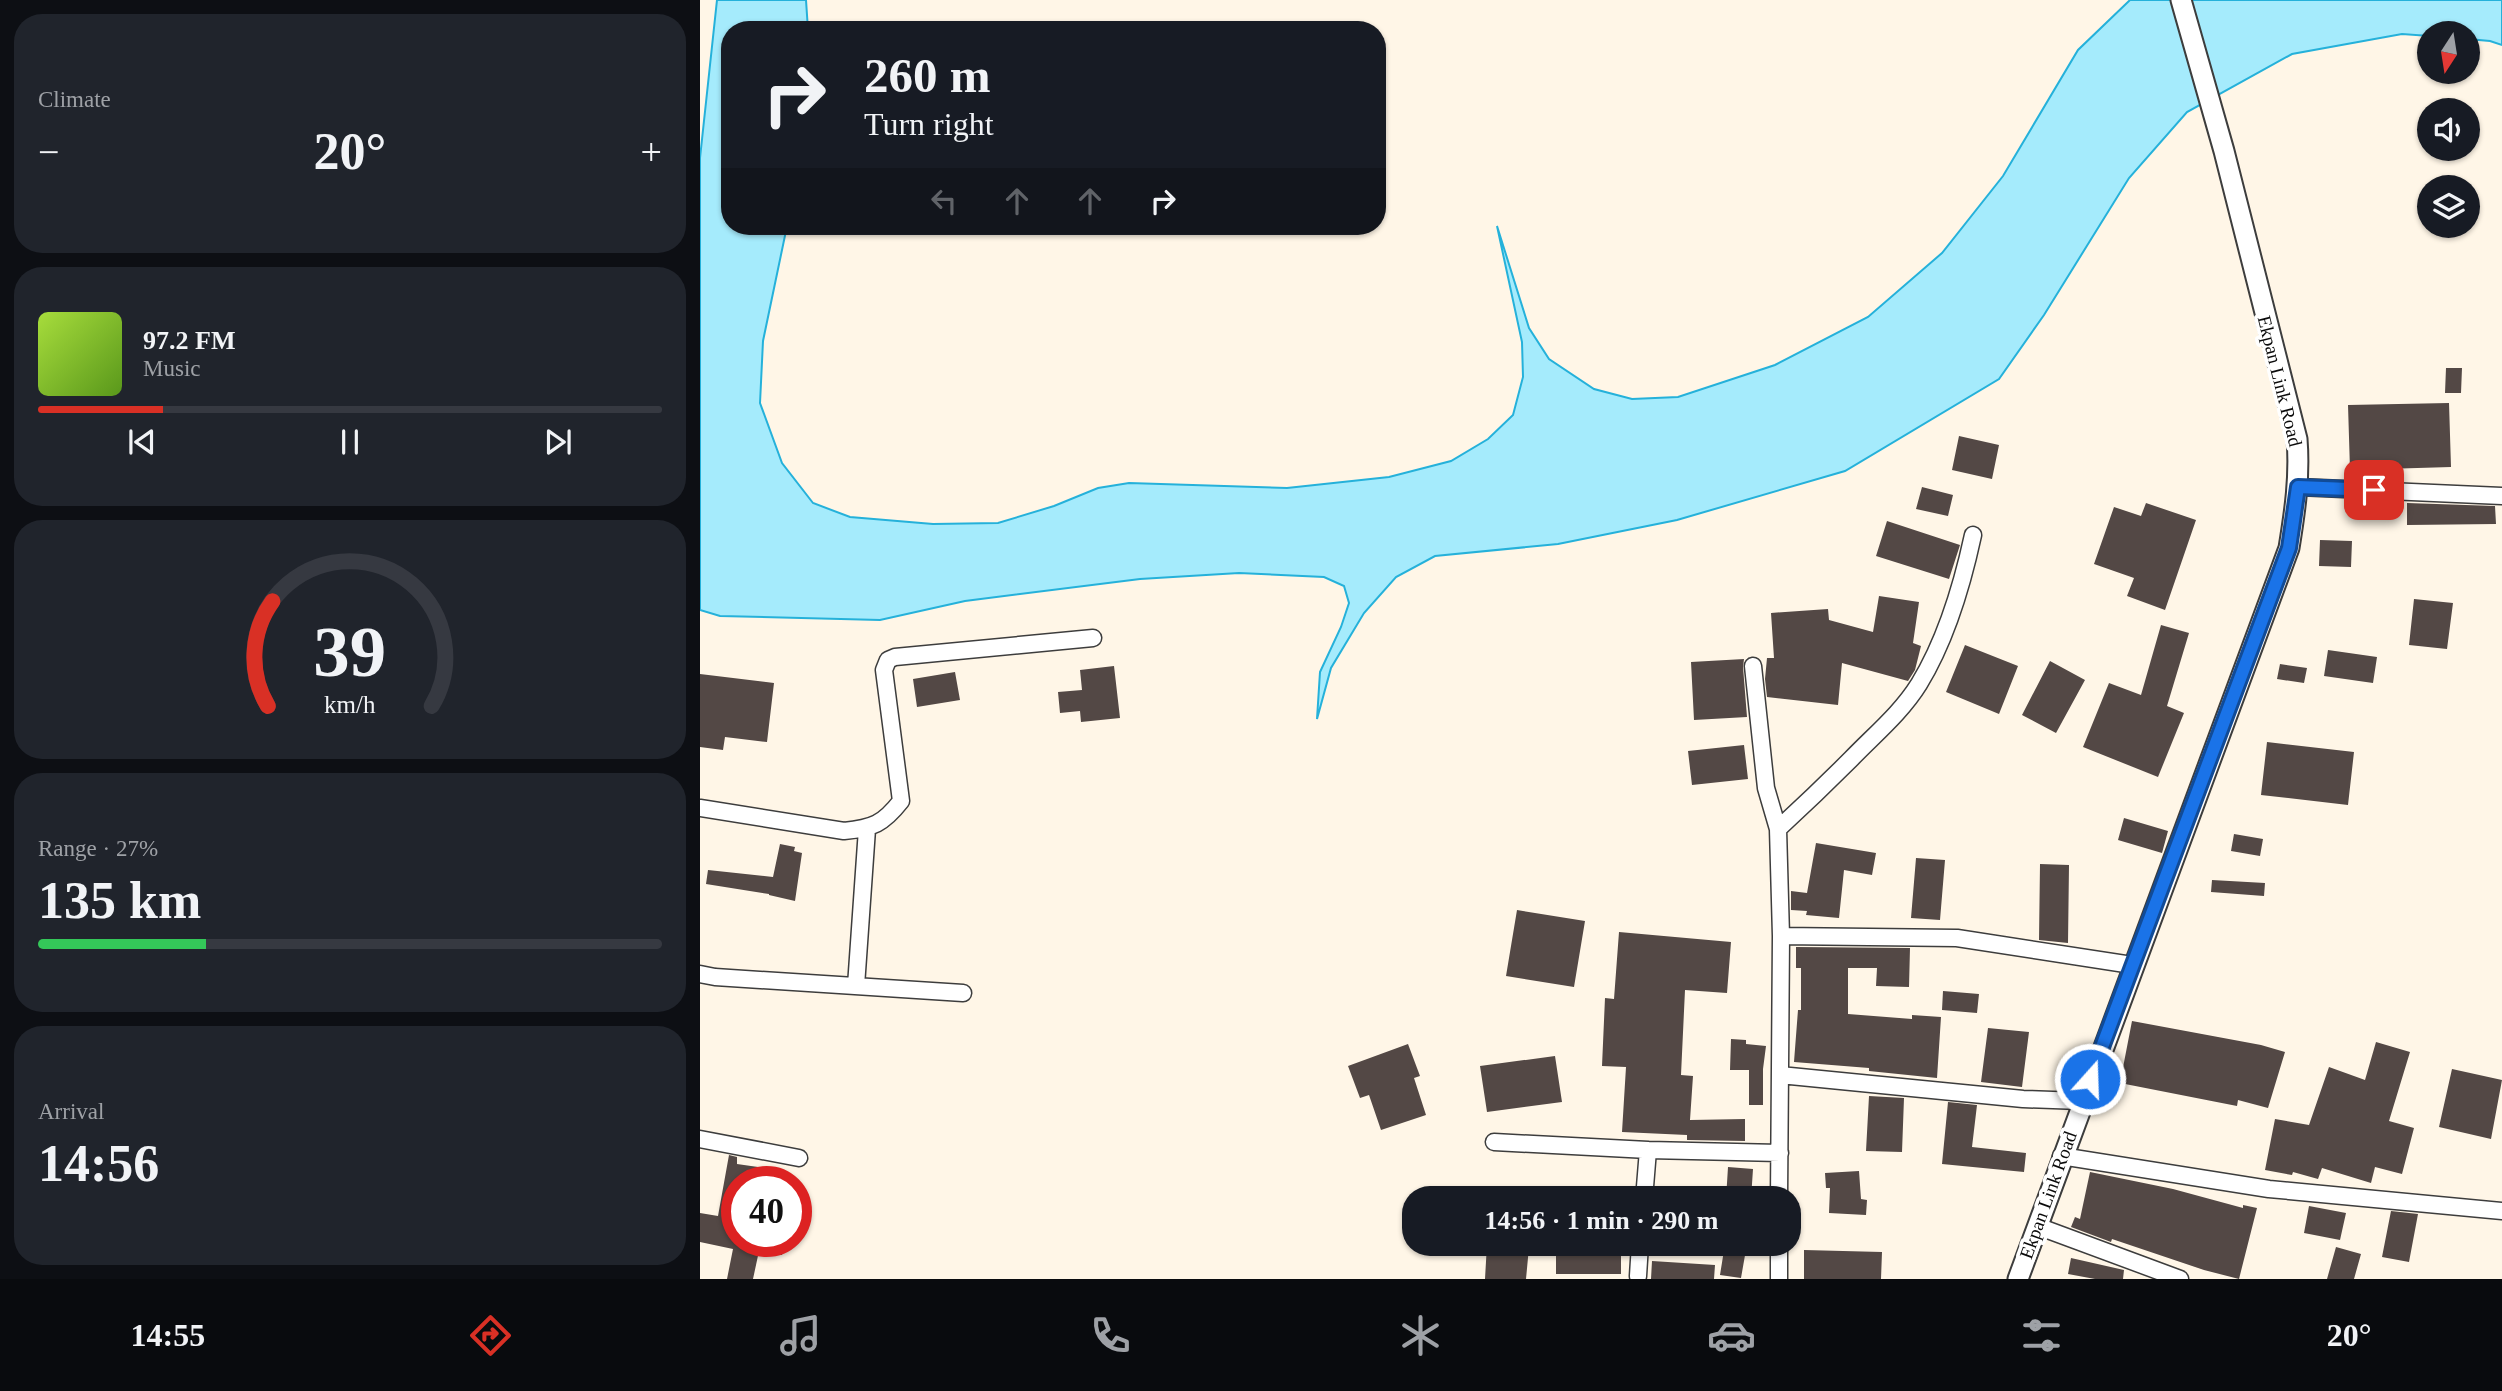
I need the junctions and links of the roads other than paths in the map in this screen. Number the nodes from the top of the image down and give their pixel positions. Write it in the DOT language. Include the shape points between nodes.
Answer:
graph roads {
  1 [pos="2181,0"];
  2 [pos="2298,487"];
  3 [pos="2502,496"];
  4 [pos="1973,535"];
  5 [pos="1093,638"];
  6 [pos="1753,666"];
  7 [pos="700,808"];
  8 [pos="867,829"];
  9 [pos="1778,829"];
  10 [pos="1781,936"];
  11 [pos="2132,965"];
  12 [pos="700,974"];
  13 [pos="856,986"];
  14 [pos="963,993"];
  15 [pos="1780,1075"];
  16 [pos="2081,1101"];
  17 [pos="700,1139"];
  18 [pos="1494,1142"];
  19 [pos="1648,1150"];
  20 [pos="1780,1153"];
  21 [pos="2061,1156"];
  22 [pos="799,1158"];
  23 [pos="1645,1186"];
  24 [pos="1779,1186"];
  25 [pos="2502,1211"];
  26 [pos="2037,1226"];
  27 [pos="1639,1256"];
  28 [pos="1779,1256"];
  29 [pos="1638,1276"];
  30 [pos="1779,1279"];
  31 [pos="2018,1279"];
  32 [pos="2180,1279"];
  1 -- 2 [label="street, Ekpan Link Road" via="2297,439"];
  2 -- 3 [label="street"];
  2 -- 11 [label="street, Ekpan Link Road" via="2289,548"];
  4 -- 9 [label="street" via="1940,644 1917,688 1824,788"];
  5 -- 8 [label="street" via="888,660 884,670 901,801 887,818"];
  6 -- 9 [label="street" via="1766,788"];
  7 -- 8 [label="street" via="844,831"];
  8 -- 13 [label="street"];
  9 -- 10 [label="street"];
  10 -- 11 [label="street" via="1957,938"];
  10 -- 15 [label="street"];
  11 -- 16 [label="street, Ekpan Link Road"];
  12 -- 13 [label="street"];
  13 -- 14 [label="street"];
  15 -- 16 [label="street"];
  15 -- 20 [label="street"];
  16 -- 21 [label="street, Ekpan Link Road"];
  17 -- 22 [label="street"];
  18 -- 19 [label="street"];
  19 -- 20 [label="street"];
  19 -- 23 [label="street"];
  20 -- 24 [label="street"];
  21 -- 25 [label="street" via="2269,1189"];
  21 -- 26 [label="street, Ekpan Link Road"];
  26 -- 31 [label="street, Ekpan Link Road"];
  26 -- 32 [label="street"];
  27 -- 29 [label="street"];
  28 -- 30 [label="street"];
}
